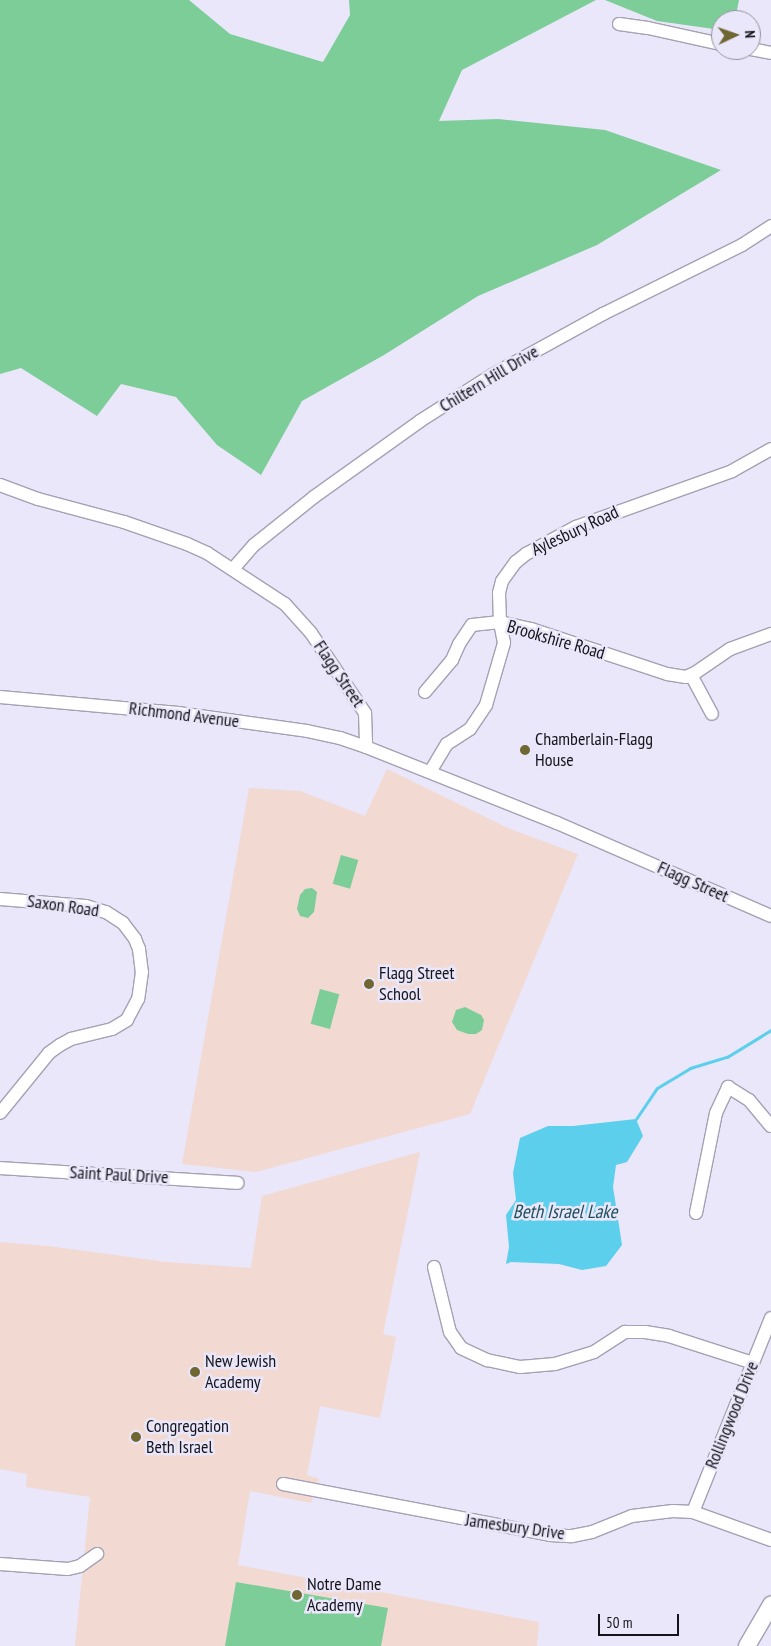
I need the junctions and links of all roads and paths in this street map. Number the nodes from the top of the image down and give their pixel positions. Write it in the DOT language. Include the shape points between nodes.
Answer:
graph roads {
  1 [pos="619,24"];
  2 [pos="711,42"];
  3 [pos="771,226"];
  4 [pos="771,449"];
  5 [pos="0,485"];
  6 [pos="233,569"];
  7 [pos="500,622"];
  8 [pos="771,634"];
  9 [pos="691,675"];
  10 [pos="425,692"];
  11 [pos="0,697"];
  12 [pos="712,714"];
  13 [pos="366,747"];
  14 [pos="430,772"];
  15 [pos="0,899"];
  16 [pos="771,916"];
  17 [pos="0,1113"];
  18 [pos="771,1126"];
  19 [pos="0,1168"];
  20 [pos="238,1183"];
  21 [pos="696,1213"];
  22 [pos="434,1267"];
  23 [pos="771,1318"];
  24 [pos="753,1363"];
  25 [pos="283,1484"];
  26 [pos="693,1512"];
  27 [pos="771,1540"];
  28 [pos="97,1554"];
  29 [pos="0,1564"];
  30 [pos="771,1605"];
  31 [pos="747,1646"];
  1 -- 2 [label="street"];
  3 -- 6 [label="street, Chiltern Hill Drive" via="742,245 603,314 501,370 420,421 320,492 254,546"];
  4 -- 7 [label="street, Aylesbury Road" via="732,471 576,527 526,554 502,581"];
  5 -- 6 [label="street, Flagg Street" via="187,544"];
  6 -- 13 [label="street, Flagg Street" via="285,604 311,633 365,713"];
  7 -- 9 [label="street, Brookshire Road" via="668,674"];
  7 -- 10 [label="street" via="472,625 452,660"];
  7 -- 14 [label="street, Brookshire Road" via="504,643 486,704 470,729 447,744"];
  8 -- 9 [label="street" via="730,649"];
  9 -- 12 [label="street"];
  11 -- 13 [label="street, Richmond Avenue" via="196,715 308,731"];
  13 -- 14 [label="street, Flagg Street"];
  14 -- 16 [label="street, Flagg Street" via="557,822"];
  15 -- 17 [label="street, Saxon Road" via="86,906 106,912 123,923 135,939 142,972 138,999 127,1020 112,1029 71,1038 49,1053"];
  18 -- 21 [label="street" via="749,1100 728,1087 716,1113"];
  19 -- 20 [label="street, Saint Paul Drive"];
  22 -- 24 [label="street" via="450,1332 461,1348 487,1360 520,1367 555,1364 594,1352 625,1332 645,1332 669,1336"];
  23 -- 24 [label="street, Rollingwood Drive"];
  24 -- 26 [label="street, Rollingwood Drive"];
  25 -- 26 [label="street, Jamesbury Drive" via="550,1535 572,1536 592,1532 632,1516"];
  26 -- 27 [label="street, Jamesbury Drive"];
  28 -- 29 [label="street" via="80,1566 68,1569"];
  30 -- 31 [label="main road"];
}
